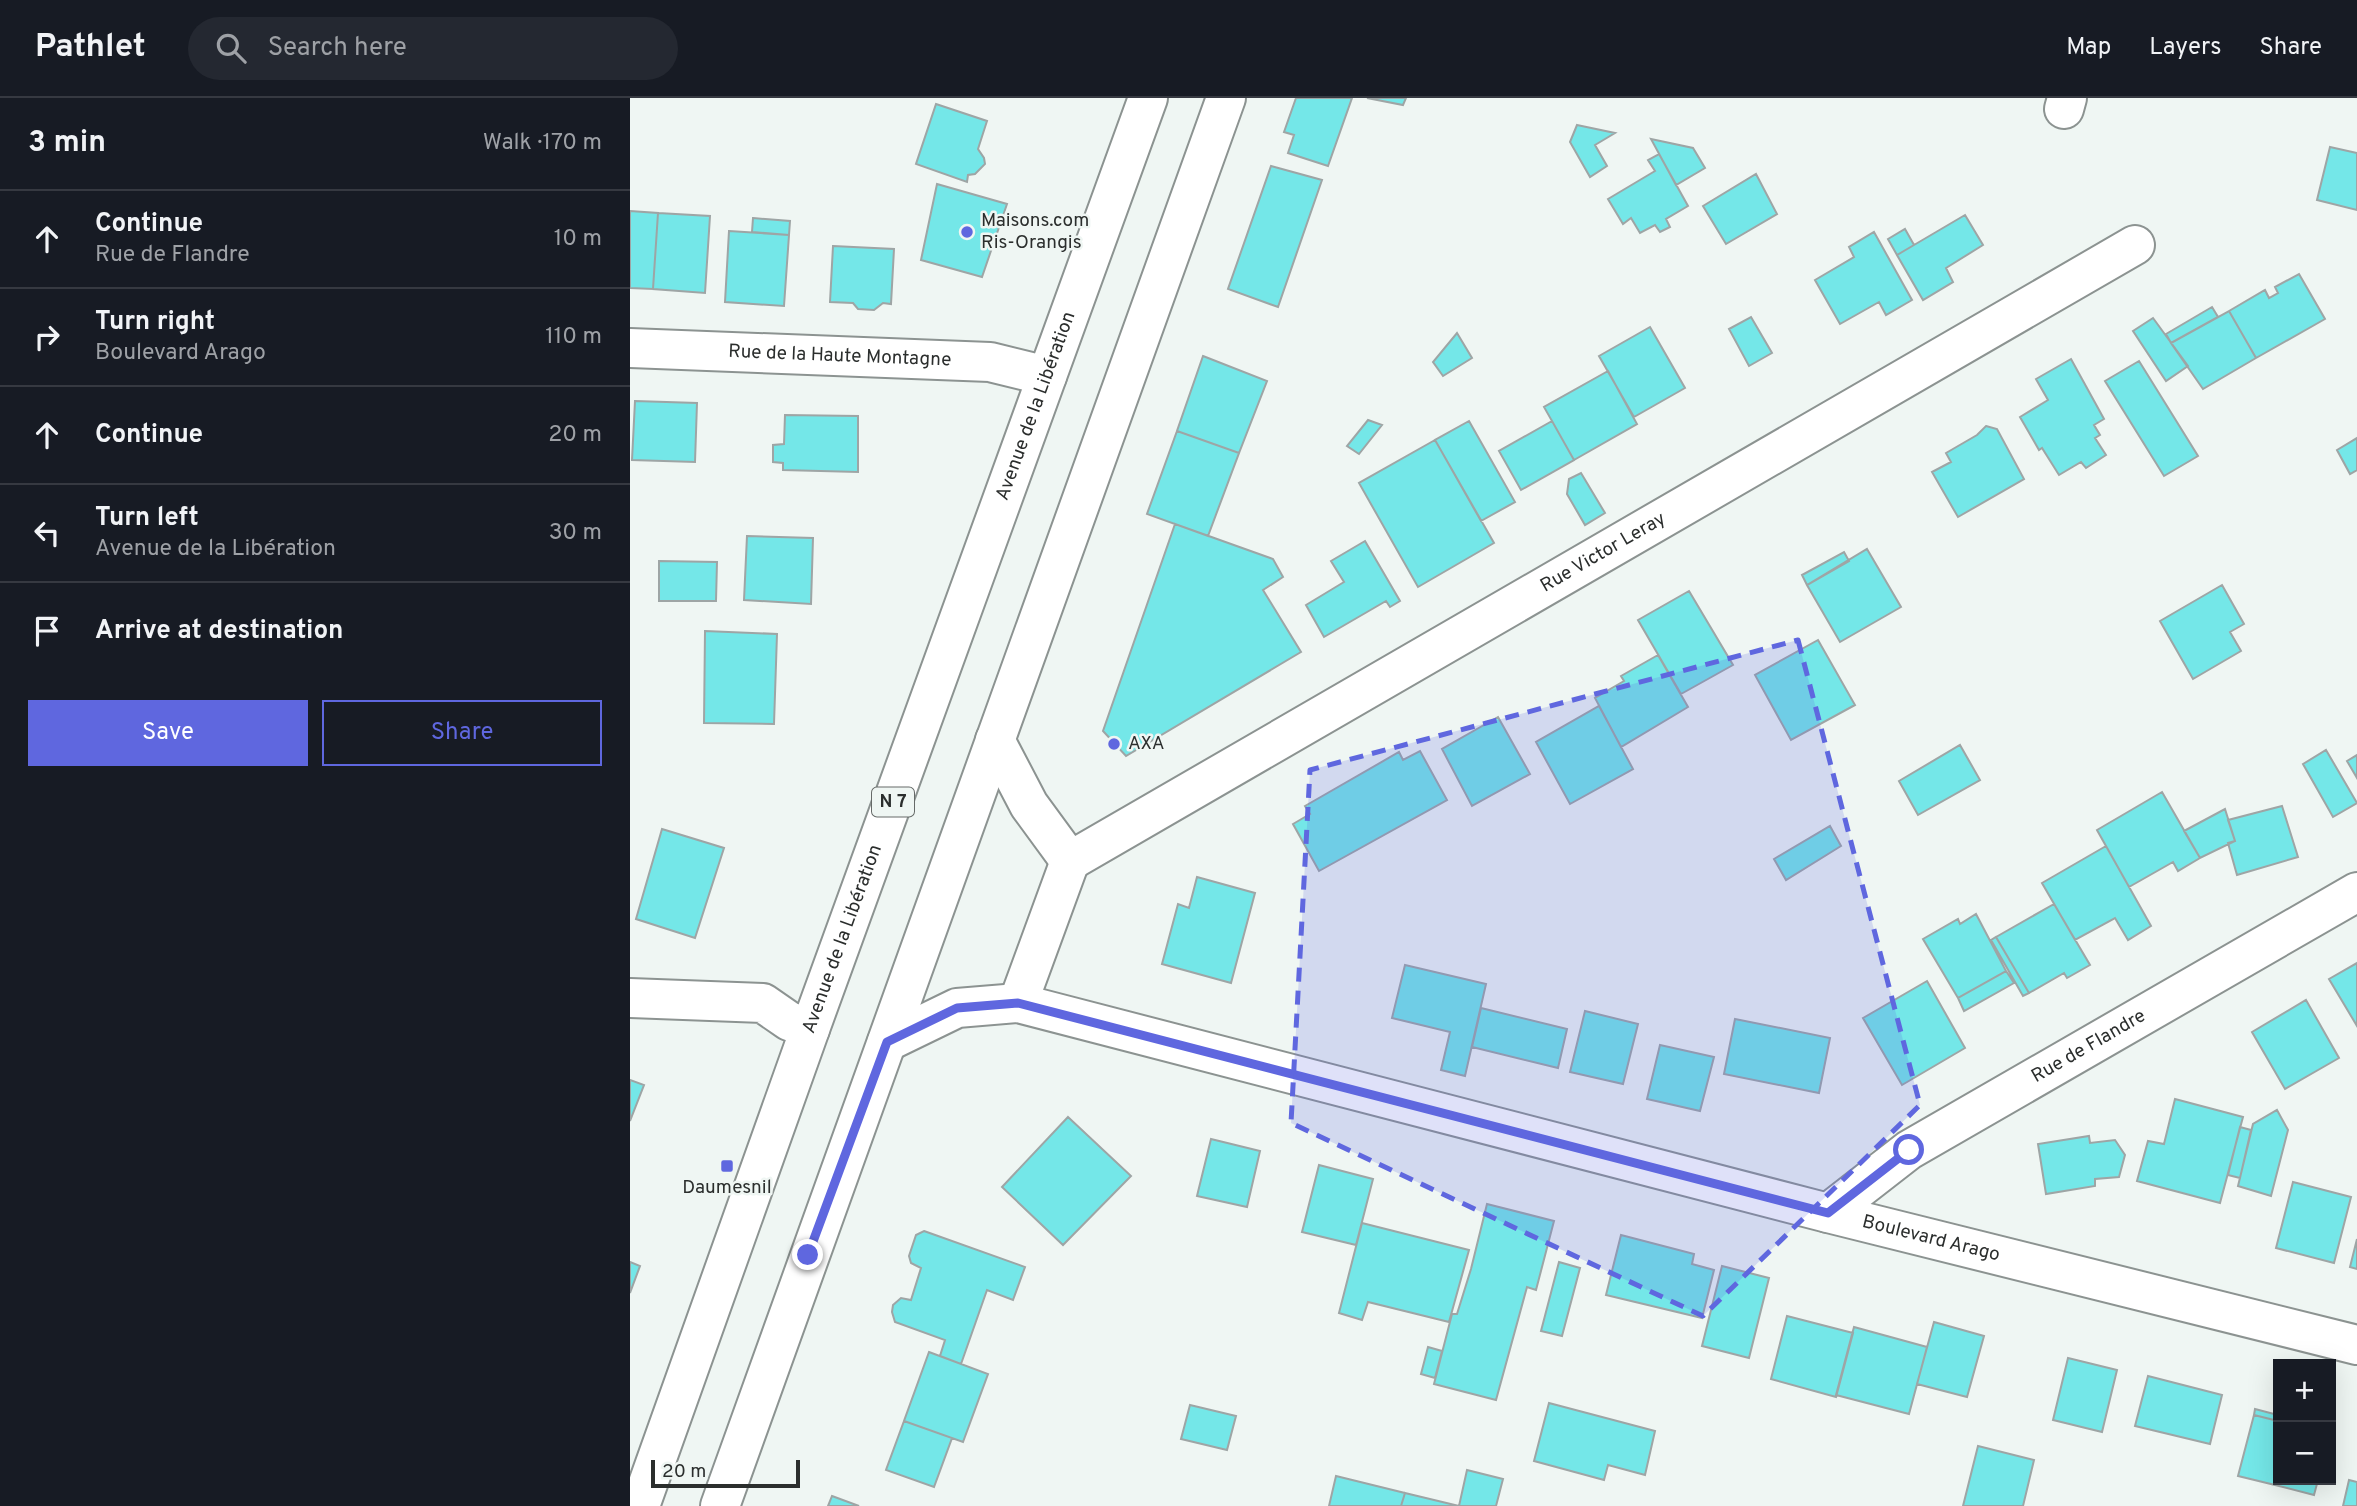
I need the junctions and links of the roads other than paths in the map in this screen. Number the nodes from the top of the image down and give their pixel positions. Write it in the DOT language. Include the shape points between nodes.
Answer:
graph roads {
  1 [pos="1148,98"];
  2 [pos="1226,98"];
  3 [pos="2135,245"];
  4 [pos="630,348"];
  5 [pos="1047,376"];
  6 [pos="995,740"];
  7 [pos="1070,861"];
  8 [pos="2357,892"];
  9 [pos="630,998"];
  10 [pos="1018,1003"];
  11 [pos="810,1029"];
  12 [pos="887,1042"];
  13 [pos="1828,1213"];
  14 [pos="2357,1346"];
  15 [pos="640,1506"];
  16 [pos="720,1506"];
  1 -- 5 [label="street, Avenue de la Libération / N 7"];
  2 -- 6 [label="street"];
  3 -- 7 [label="street, Rue Victor Leray"];
  4 -- 5 [label="street, Rue de la Haute Montagne" via="990,362"];
  5 -- 11 [label="street, Avenue de la Libération / N 7"];
  6 -- 7 [label="street" via="1029,806"];
  6 -- 12 [label="street"];
  7 -- 10 [label="street"];
  8 -- 13 [label="street, Rue de Flandre" via="1909,1150"];
  9 -- 11 [label="street" via="763,1003"];
  10 -- 12 [label="street, Boulevard Arago" via="957,1008"];
  10 -- 13 [label="street, Boulevard Arago"];
  11 -- 15 [label="street, Avenue de la Libération / N 7"];
  12 -- 16 [label="street"];
  13 -- 14 [label="street, Boulevard Arago"];
}
